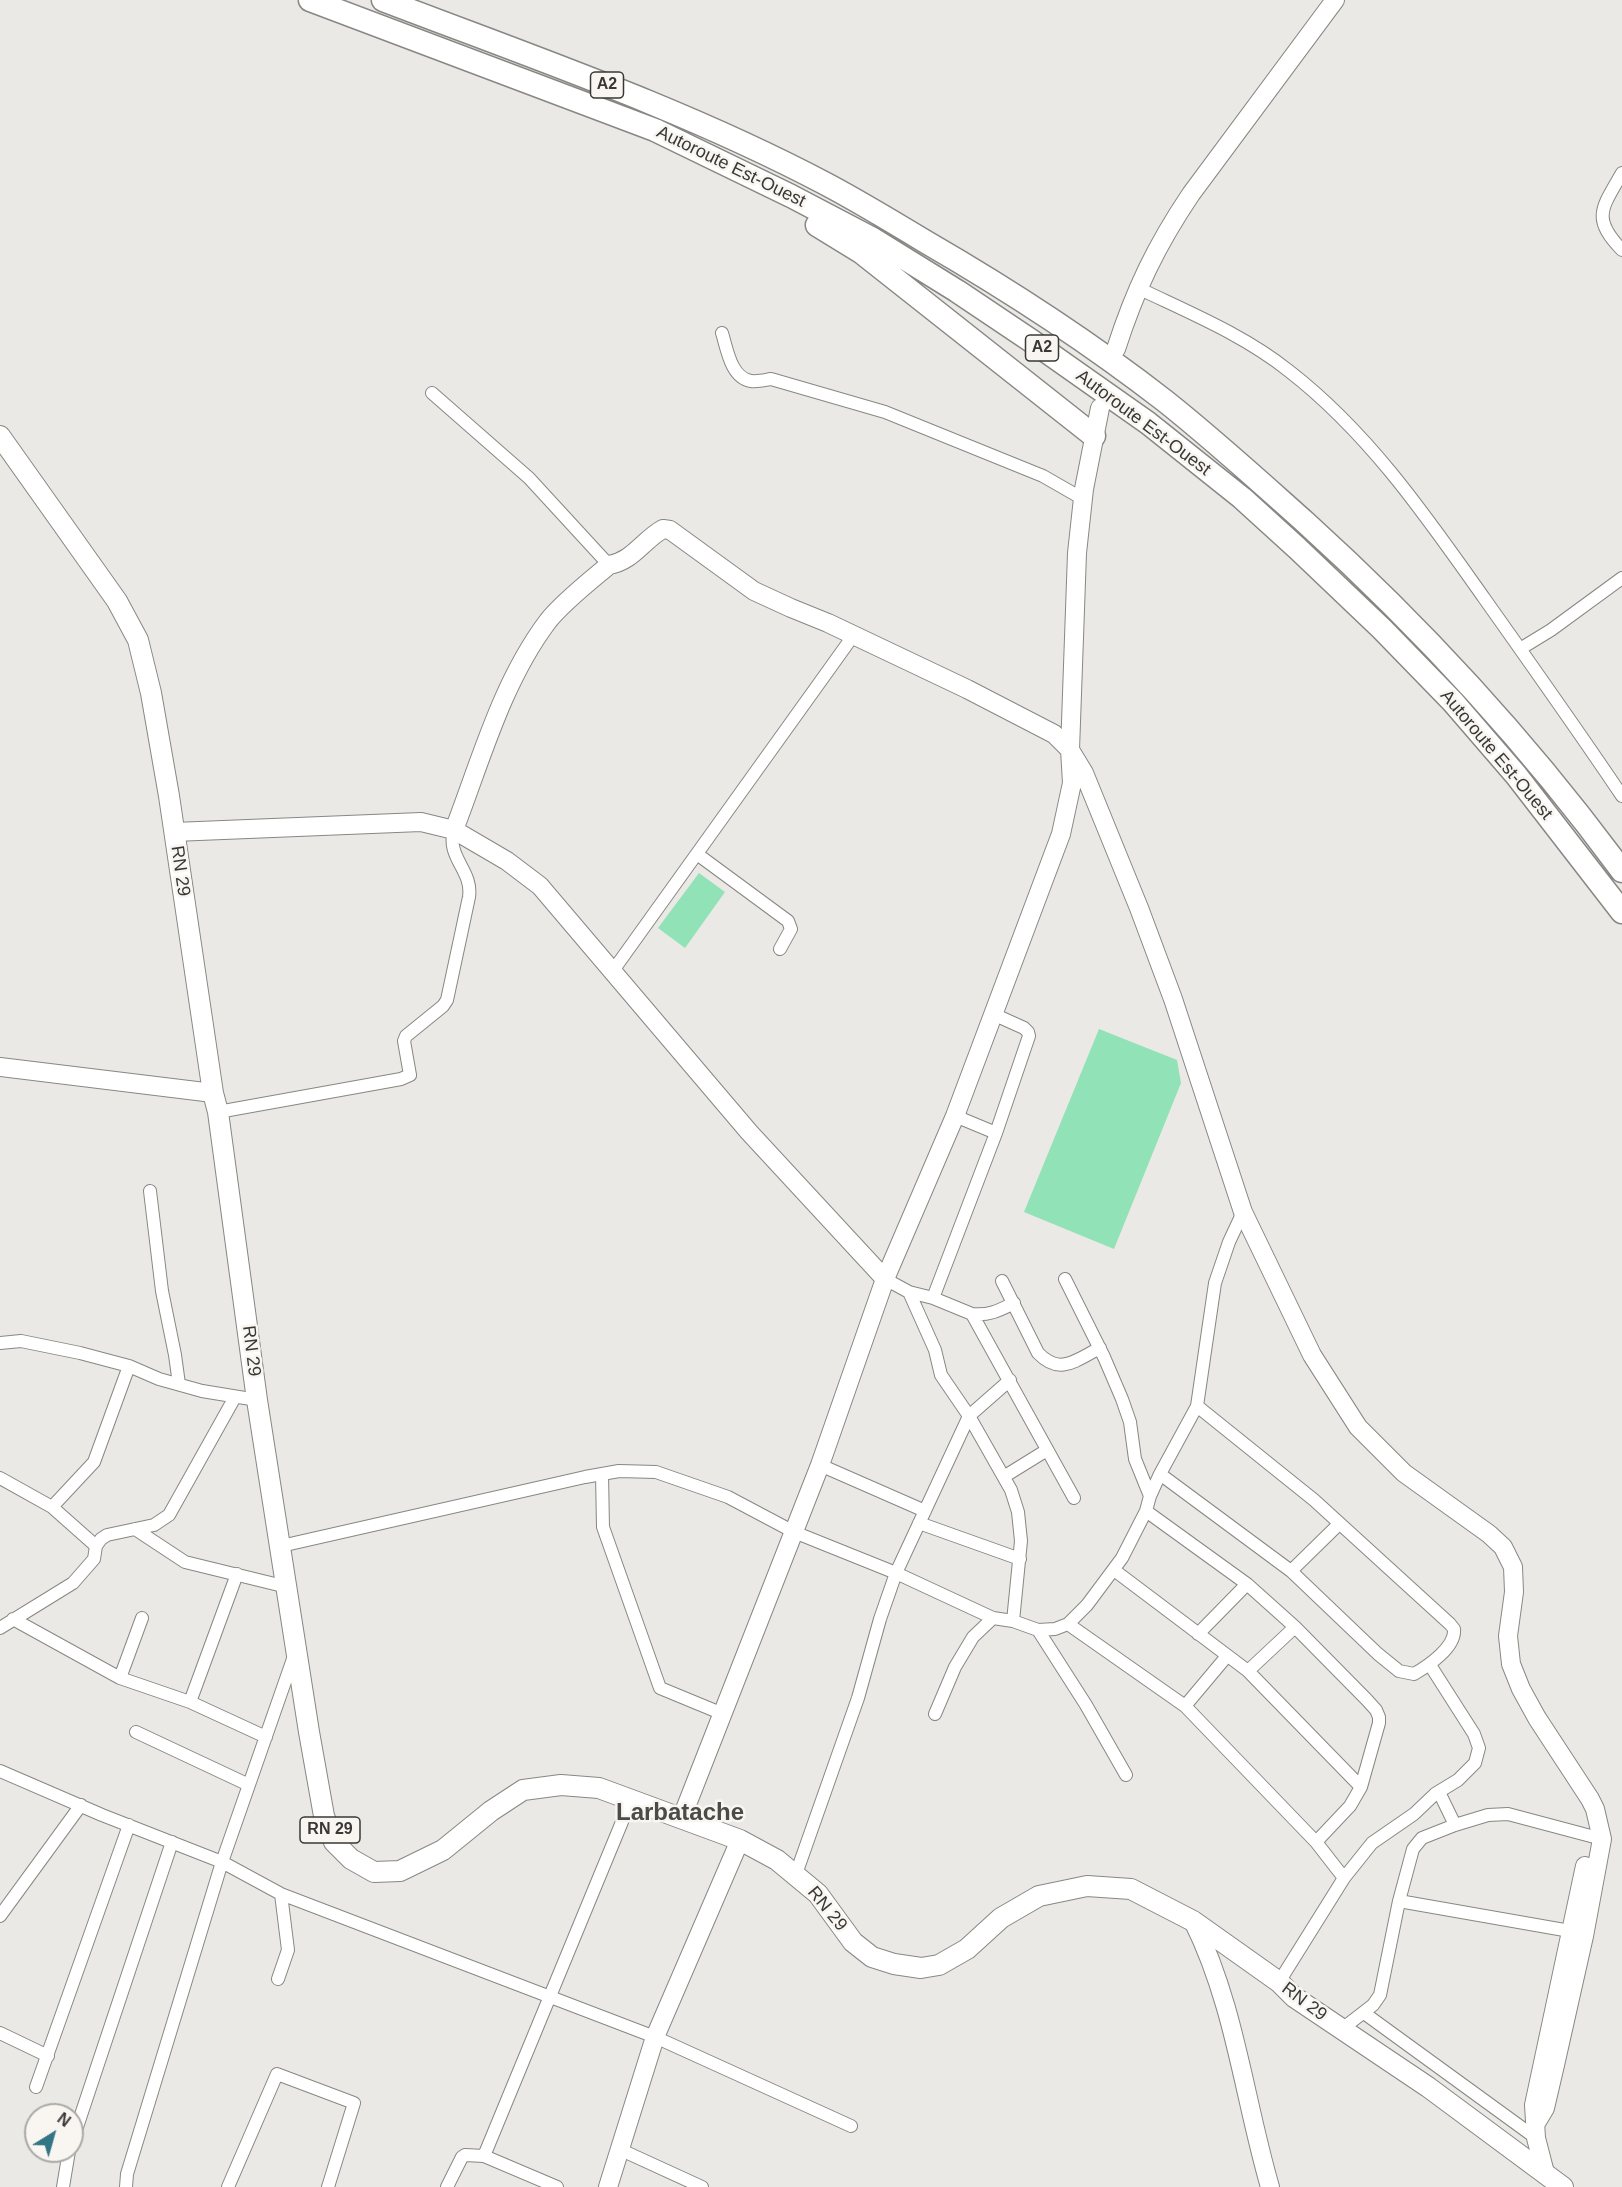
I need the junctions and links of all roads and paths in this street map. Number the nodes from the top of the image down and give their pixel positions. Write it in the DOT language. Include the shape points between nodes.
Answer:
graph roads {
  1 [pos="310,0"];
  2 [pos="383,0"];
  3 [pos="1335,0"];
  4 [pos="701,152"];
  5 [pos="1622,173"];
  6 [pos="1622,250"];
  7 [pos="1138,288"];
  8 [pos="722,333"];
  9 [pos="1116,349"];
  10 [pos="432,393"];
  11 [pos="1100,408"];
  12 [pos="0,436"];
  13 [pos="1094,436"];
  14 [pos="1083,499"];
  15 [pos="609,565"];
  16 [pos="1622,578"];
  17 [pos="853,636"];
  18 [pos="1520,650"];
  19 [pos="1070,750"];
  20 [pos="1622,796"];
  21 [pos="454,830"];
  22 [pos="174,832"];
  23 [pos="697,854"];
  24 [pos="1622,871"];
  25 [pos="1622,912"];
  26 [pos="780,949"];
  27 [pos="612,972"];
  28 [pos="993,1014"];
  29 [pos="0,1067"];
  30 [pos="213,1093"];
  31 [pos="218,1112"];
  32 [pos="955,1116"];
  33 [pos="996,1134"];
  34 [pos="150,1191"];
  35 [pos="1243,1212"];
  36 [pos="885,1279"];
  37 [pos="1065,1279"];
  38 [pos="1002,1281"];
  39 [pos="909,1292"];
  40 [pos="933,1298"];
  41 [pos="1014,1303"];
  42 [pos="972,1314"];
  43 [pos="0,1343"];
  44 [pos="1100,1348"];
  45 [pos="129,1366"];
  46 [pos="1010,1380"];
  47 [pos="179,1384"];
  48 [pos="235,1397"];
  49 [pos="257,1400"];
  50 [pos="1197,1406"];
  51 [pos="969,1416"];
  52 [pos="1047,1450"];
  53 [pos="820,1465"];
  54 [pos="602,1474"];
  55 [pos="1160,1474"];
  56 [pos="1005,1476"];
  57 [pos="0,1478"];
  58 [pos="1150,1496"];
  59 [pos="1074,1498"];
  60 [pos="51,1508"];
  61 [pos="925,1511"];
  62 [pos="1146,1511"];
  63 [pos="919,1523"];
  64 [pos="1339,1524"];
  65 [pos="135,1529"];
  66 [pos="794,1532"];
  67 [pos="96,1546"];
  68 [pos="281,1546"];
  69 [pos="1020,1559"];
  70 [pos="1114,1570"];
  71 [pos="1291,1571"];
  72 [pos="896,1573"];
  73 [pos="237,1574"];
  74 [pos="1247,1584"];
  75 [pos="287,1587"];
  76 [pos="142,1618"];
  77 [pos="993,1618"];
  78 [pos="13,1619"];
  79 [pos="1013,1621"];
  80 [pos="1068,1624"];
  81 [pos="1295,1627"];
  82 [pos="0,1628"];
  83 [pos="1038,1630"];
  84 [pos="1198,1634"];
  85 [pos="296,1649"];
  86 [pos="1227,1656"];
  87 [pos="1430,1665"];
  88 [pos="1248,1671"];
  89 [pos="120,1678"];
  90 [pos="190,1702"];
  91 [pos="1185,1706"];
  92 [pos="723,1714"];
  93 [pos="935,1714"];
  94 [pos="136,1732"];
  95 [pos="266,1737"];
  96 [pos="0,1771"];
  97 [pos="1126,1776"];
  98 [pos="249,1785"];
  99 [pos="1361,1787"];
  100 [pos="1439,1792"];
  101 [pos="631,1800"];
  102 [pos="81,1805"];
  103 [pos="682,1817"];
  104 [pos="1455,1825"];
  105 [pos="129,1826"];
  106 [pos="1597,1832"];
  107 [pos="741,1840"];
  108 [pos="172,1842"];
  109 [pos="1316,1842"];
  110 [pos="222,1863"];
  111 [pos="796,1874"];
  112 [pos="1344,1878"];
  113 [pos="281,1894"];
  114 [pos="1399,1901"];
  115 [pos="0,1916"];
  116 [pos="1193,1921"];
  117 [pos="1570,1931"];
  118 [pos="278,1979"];
  119 [pos="1279,1983"];
  120 [pos="549,1997"];
  121 [pos="1364,2013"];
  122 [pos="1342,2029"];
  123 [pos="0,2033"];
  124 [pos="655,2037"];
  125 [pos="48,2056"];
  126 [pos="36,2087"];
  127 [pos="84,2106"];
  128 [pos="851,2126"];
  129 [pos="1536,2131"];
  130 [pos="619,2149"];
  131 [pos="483,2156"];
  132 [pos="67,2163"];
  133 [pos="1545,2173"];
  134 [pos="63,2187"];
  135 [pos="126,2187"];
  136 [pos="228,2187"];
  137 [pos="328,2187"];
  138 [pos="447,2187"];
  139 [pos="557,2187"];
  140 [pos="608,2187"];
  141 [pos="702,2187"];
  142 [pos="1270,2187"];
  143 [pos="1563,2187"];
  1 -- 4 [label="highway, Autoroute Est-Ouest / A2" via="656,130"];
  2 -- 24 [label="highway, Autoroute Est-Ouest / A2" via="623,91 826,184 1071,332 1206,434 1383,594 1503,721"];
  3 -- 7 [label="street" via="1191,194"];
  4 -- 13 [label="highway" via="861,252"];
  4 -- 25 [label="highway, Autoroute Est-Ouest / A2" via="873,239 957,291 1138,416 1242,498 1453,702 1516,775"];
  5 -- 6 [label="street" via="1602,214 1608,234"];
  7 -- 9 [label="street"];
  7 -- 18 [label="street" via="1247,342 1319,394 1413,498"];
  8 -- 14 [label="street" via="730,361 742,377 752,381 771,379 885,412 1043,476"];
  10 -- 15 [label="street" via="529,478"];
  11 -- 13 [label="street"];
  12 -- 22 [label="main road, RN 29 / RN 29" via="117,601 138,640 151,693"];
  13 -- 14 [label="street"];
  14 -- 19 [label="street" via="1077,553"];
  15 -- 17 [label="street" via="629,557 657,532 670,530 754,591"];
  15 -- 21 [label="street" via="550,620 524,658"];
  16 -- 18 [label="street"];
  17 -- 19 [label="street" via="968,688 1054,734"];
  17 -- 23 [label="street"];
  18 -- 20 [label="street"];
  19 -- 28 [label="street" via="1072,783 1061,834"];
  19 -- 35 [label="street" via="1084,773 1177,1009"];
  21 -- 22 [label="street" via="421,822"];
  21 -- 27 [label="street" via="540,886"];
  21 -- 31 [label="street" via="452,848 468,878 469,897 447,1000 404,1041 410,1075"];
  22 -- 30 [label="main road, RN 29 / RN 29"];
  23 -- 26 [label="street" via="788,921 791,929"];
  23 -- 27 [label="street"];
  27 -- 36 [label="street" via="748,1132"];
  28 -- 32 [label="street"];
  28 -- 33 [label="street" via="1024,1028 1029,1036"];
  29 -- 30 [label="street"];
  30 -- 31 [label="main road, RN 29 / RN 29"];
  31 -- 49 [label="main road, RN 29 / RN 29"];
  32 -- 33 [label="street"];
  32 -- 36 [label="street"];
  33 -- 40 [label="street"];
  34 -- 47 [label="street" via="154,1241"];
  35 -- 50 [label="street" via="1215,1283"];
  35 -- 106 [label="street" via="1312,1355 1358,1427 1404,1473 1503,1547 1513,1567 1508,1636 1511,1664 1537,1718 1590,1799"];
  36 -- 39 [label="street"];
  36 -- 53 [label="street"];
  37 -- 44 [label="street"];
  38 -- 41 [label="street"];
  39 -- 40 [label="street"];
  39 -- 51 [label="street" via="935,1350 941,1375"];
  40 -- 42 [label="street"];
  41 -- 42 [label="street" via="991,1314"];
  41 -- 44 [label="street" via="1038,1353 1048,1363 1070,1363"];
  42 -- 46 [label="street"];
  43 -- 45 [label="street" via="21,1341"];
  44 -- 58 [label="street" via="1131,1422 1136,1460"];
  45 -- 47 [label="street"];
  45 -- 60 [label="street" via="94,1462"];
  46 -- 51 [label="street"];
  46 -- 52 [label="street"];
  47 -- 48 [label="street"];
  48 -- 49 [label="street"];
  48 -- 65 [label="street" via="169,1515 154,1525"];
  49 -- 68 [label="main road, RN 29 / RN 29"];
  50 -- 55 [label="street"];
  50 -- 64 [label="street"];
  51 -- 56 [label="street"];
  51 -- 61 [label="street"];
  52 -- 56 [label="street"];
  52 -- 59 [label="street"];
  53 -- 61 [label="street"];
  53 -- 66 [label="street"];
  54 -- 66 [label="street" via="656,1472 728,1497"];
  54 -- 68 [label="street"];
  54 -- 92 [label="street" via="603,1527 660,1688"];
  55 -- 58 [label="street"];
  55 -- 71 [label="street"];
  56 -- 69 [label="street" via="1018,1512"];
  57 -- 60 [label="street"];
  58 -- 62 [label="street"];
  60 -- 67 [label="street"];
  61 -- 63 [label="street"];
  62 -- 70 [label="street"];
  62 -- 74 [label="street"];
  63 -- 69 [label="street"];
  63 -- 72 [label="street"];
  64 -- 71 [label="street"];
  64 -- 87 [label="street" via="1454,1629 1454,1639"];
  65 -- 67 [label="street" via="107,1535"];
  65 -- 73 [label="street" via="185,1562"];
  66 -- 72 [label="street"];
  66 -- 92 [label="street"];
  67 -- 78 [label="street" via="94,1559 73,1583"];
  68 -- 75 [label="main road, RN 29 / RN 29"];
  69 -- 79 [label="street"];
  70 -- 80 [label="street"];
  70 -- 84 [label="street"];
  71 -- 87 [label="street" via="1399,1671 1414,1674"];
  72 -- 77 [label="street"];
  72 -- 111 [label="street" via="858,1698"];
  73 -- 75 [label="street"];
  73 -- 90 [label="street"];
  74 -- 81 [label="street"];
  74 -- 84 [label="street"];
  75 -- 85 [label="main road, RN 29 / RN 29"];
  76 -- 89 [label="street"];
  77 -- 79 [label="street"];
  77 -- 93 [label="street" via="973,1637"];
  78 -- 82 [label="street"];
  78 -- 89 [label="street"];
  79 -- 83 [label="street"];
  80 -- 83 [label="street"];
  80 -- 91 [label="street"];
  81 -- 88 [label="street"];
  81 -- 99 [label="street" via="1379,1717"];
  83 -- 97 [label="street"];
  84 -- 86 [label="street"];
  85 -- 95 [label="street"];
  85 -- 101 [label="main road, RN 29 / RN 29" via="324,1816 334,1842 374,1872 400,1871 443,1850 523,1790 581,1786"];
  86 -- 88 [label="street"];
  86 -- 91 [label="street"];
  87 -- 100 [label="street" via="1479,1748 1475,1763"];
  88 -- 99 [label="street"];
  89 -- 90 [label="street"];
  90 -- 95 [label="street"];
  91 -- 109 [label="street"];
  92 -- 103 [label="street"];
  94 -- 98 [label="street"];
  95 -- 98 [label="street"];
  96 -- 102 [label="street"];
  98 -- 110 [label="street"];
  99 -- 109 [label="street" via="1350,1806"];
  100 -- 104 [label="street"];
  100 -- 112 [label="street" via="1372,1843"];
  101 -- 103 [label="main road, RN 29 / RN 29"];
  101 -- 120 [label="street"];
  102 -- 105 [label="street"];
  102 -- 115 [label="street"];
  103 -- 107 [label="main road, RN 29 / RN 29"];
  104 -- 106 [label="street" via="1488,1815 1508,1814"];
  104 -- 114 [label="street" via="1416,1843"];
  105 -- 108 [label="street"];
  105 -- 125 [label="street"];
  106 -- 117 [label="street"];
  106 -- 129 [label="street" via="1584,1936 1545,2108"];
  107 -- 111 [label="main road, RN 29 / RN 29"];
  107 -- 124 [label="street"];
  108 -- 110 [label="street"];
  108 -- 127 [label="street"];
  109 -- 112 [label="street"];
  110 -- 113 [label="street"];
  110 -- 135 [label="street"];
  111 -- 116 [label="main road, RN 29 / RN 29" via="818,1894 853,1942 872,1957 921,1968 939,1965 967,1949 1001,1918 1039,1896 1087,1886 1131,1889"];
  112 -- 119 [label="street"];
  113 -- 118 [label="street" via="288,1950"];
  113 -- 120 [label="street"];
  114 -- 117 [label="street"];
  114 -- 121 [label="street" via="1380,1995"];
  116 -- 119 [label="main road, RN 29 / RN 29"];
  116 -- 142 [label="street" via="1228,2012"];
  117 -- 129 [label="street" via="1534,2105"];
  119 -- 122 [label="main road, RN 29 / RN 29"];
  120 -- 124 [label="street"];
  120 -- 131 [label="street"];
  121 -- 122 [label="street"];
  121 -- 129 [label="street"];
  122 -- 133 [label="main road, RN 29 / RN 29"];
  123 -- 125 [label="street"];
  124 -- 128 [label="street"];
  124 -- 130 [label="street"];
  125 -- 126 [label="street"];
  129 -- 133 [label="street"];
  130 -- 140 [label="street"];
  130 -- 141 [label="street"];
  131 -- 138 [label="street" via="462,2157"];
  131 -- 139 [label="street"];
  132 -- 134 [label="street"];
  133 -- 143 [label="main road, RN 29 / RN 29"];
  136 -- 137 [label="street" via="277,2074 354,2103"];
}
